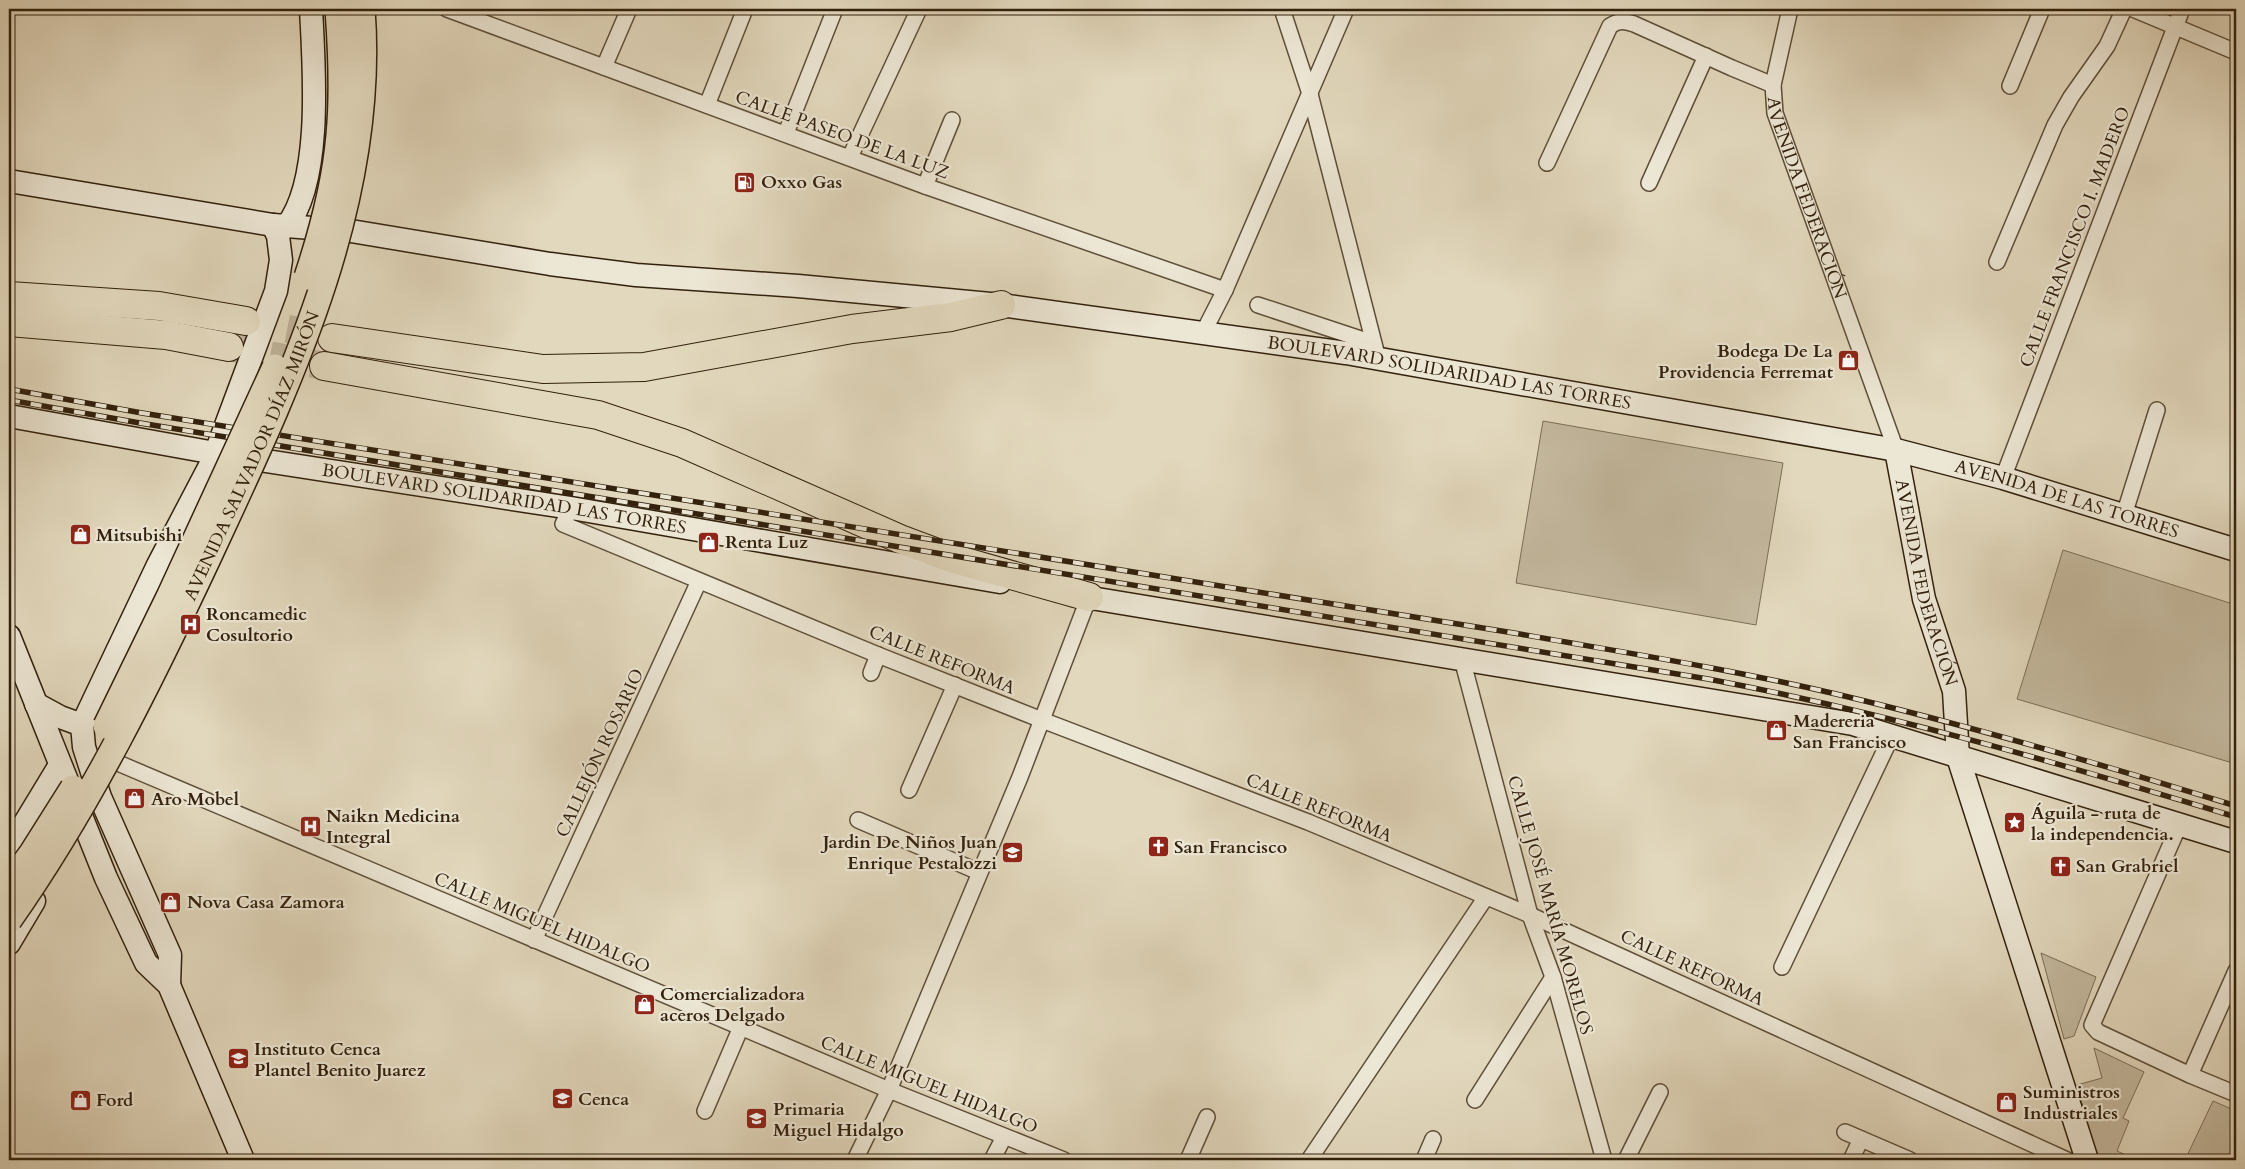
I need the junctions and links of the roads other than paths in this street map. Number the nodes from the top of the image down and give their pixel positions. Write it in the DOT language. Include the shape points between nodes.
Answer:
graph roads {
  1 [pos="311,9"];
  2 [pos="338,9"];
  3 [pos="362,9"];
  4 [pos="372,9"];
  5 [pos="447,9"];
  6 [pos="629,9"];
  7 [pos="745,9"];
  8 [pos="835,9"];
  9 [pos="919,9"];
  10 [pos="1282,9"];
  11 [pos="1346,9"];
  12 [pos="1790,9"];
  13 [pos="2042,9"];
  14 [pos="2124,9"];
  15 [pos="2133,9"];
  16 [pos="2182,9"];
  17 [pos="2175,26"];
  18 [pos="2236,52"];
  19 [pos="1706,56"];
  20 [pos="604,68"];
  21 [pos="1773,85"];
  22 [pos="2010,86"];
  23 [pos="1310,94"];
  24 [pos="707,105"];
  25 [pos="952,120"];
  26 [pos="786,133"];
  27 [pos="850,157"];
  28 [pos="1547,163"];
  29 [pos="9,181"];
  30 [pos="1649,183"];
  31 [pos="925,186"];
  32 [pos="305,190"];
  33 [pos="359,196"];
  34 [pos="280,226"];
  35 [pos="351,231"];
  36 [pos="1997,262"];
  37 [pos="1225,290"];
  38 [pos="9,296"];
  39 [pos="1001,305"];
  40 [pos="1258,305"];
  41 [pos="246,321"];
  42 [pos="9,322"];
  43 [pos="1203,333"];
  44 [pos="332,338"];
  45 [pos="229,347"];
  46 [pos="1375,351"];
  47 [pos="324,366"];
  48 [pos="2156,410"];
  49 [pos="9,416"];
  50 [pos="1896,450"];
  51 [pos="215,453"];
  52 [pos="265,459"];
  53 [pos="2003,478"];
  54 [pos="571,508"];
  55 [pos="2124,515"];
  56 [pos="2236,550"];
  57 [pos="699,581"];
  58 [pos="1089,597"];
  59 [pos="9,636"];
  60 [pos="878,655"];
  61 [pos="1462,659"];
  62 [pos="871,672"];
  63 [pos="955,685"];
  64 [pos="36,704"];
  65 [pos="1042,720"];
  66 [pos="82,725"];
  67 [pos="1892,735"];
  68 [pos="1958,757"];
  69 [pos="118,763"];
  70 [pos="60,765"];
  71 [pos="909,790"];
  72 [pos="100,797"];
  73 [pos="858,820"];
  74 [pos="83,823"];
  75 [pos="2180,823"];
  76 [pos="12,840"];
  77 [pos="2236,842"];
  78 [pos="56,865"];
  79 [pos="979,872"];
  80 [pos="9,884"];
  81 [pos="1486,897"];
  82 [pos="1530,915"];
  83 [pos="9,920"];
  84 [pos="534,940"];
  85 [pos="9,943"];
  86 [pos="1782,968"];
  87 [pos="2236,971"];
  88 [pos="1553,977"];
  89 [pos="169,985"];
  90 [pos="742,1027"];
  91 [pos="2190,1075"];
  92 [pos="889,1090"];
  93 [pos="1660,1092"];
  94 [pos="2236,1094"];
  95 [pos="1475,1100"];
  96 [pos="705,1111"];
  97 [pos="1207,1117"];
  98 [pos="1845,1132"];
  99 [pos="1004,1137"];
  100 [pos="1433,1139"];
  101 [pos="1861,1139"];
  102 [pos="243,1160"];
  103 [pos="855,1160"];
  104 [pos="992,1160"];
  105 [pos="1064,1160"];
  106 [pos="1188,1160"];
  107 [pos="1309,1160"];
  108 [pos="1424,1160"];
  109 [pos="1604,1160"];
  110 [pos="1626,1160"];
  111 [pos="1851,1160"];
  112 [pos="1910,1160"];
  113 [pos="2067,1160"];
  114 [pos="2087,1160"];
  1 -- 32 [label="main road" via="314,117"];
  2 -- 80 [label="main road, AVENIDA SALVADOR DÍAZ MIRÓN, bridge" via="339,136 329,196 312,263 286,343 90,760"];
  3 -- 83 [label="main road, AVENIDA SALVADOR DÍAZ MIRÓN, bridge" via="362,74 356,147 342,223 314,313 258,451 168,644 63,840"];
  4 -- 33 [label="main road, AVENIDA SALVADOR DÍAZ MIRÓN" via="371,72"];
  5 -- 20 [label="street, CALLE PASEO DE LA LUZ"];
  6 -- 20 [label="street"];
  7 -- 24 [label="street"];
  8 -- 26 [label="street"];
  9 -- 27 [label="street"];
  10 -- 23 [label="street"];
  11 -- 23 [label="street"];
  12 -- 21 [label="street, AVENIDA FEDERACIÓN"];
  13 -- 22 [label="street"];
  14 -- 36 [label="street" via="2107,46 2055,125"];
  15 -- 17 [label="street"];
  16 -- 17 [label="street, CALLE FRANCISCO I. MADERO"];
  17 -- 18 [label="street"];
  17 -- 53 [label="street, CALLE FRANCISCO I. MADERO"];
  19 -- 21 [label="street"];
  19 -- 28 [label="street" via="1634,24 1624,21 1610,26"];
  19 -- 30 [label="street"];
  20 -- 24 [label="street, CALLE PASEO DE LA LUZ"];
  21 -- 50 [label="street, AVENIDA FEDERACIÓN" via="1775,114"];
  23 -- 37 [label="street"];
  23 -- 46 [label="street"];
  24 -- 26 [label="street, CALLE PASEO DE LA LUZ"];
  25 -- 31 [label="street"];
  26 -- 27 [label="street, CALLE PASEO DE LA LUZ"];
  27 -- 31 [label="street, CALLE PASEO DE LA LUZ"];
  29 -- 34 [label="main road, BOULEVARD SOLIDARIDAD LAS TORRES"];
  31 -- 37 [label="street, CALLE PASEO DE LA LUZ"];
  32 -- 33 [label="main road" via="311,200 322,207 345,205"];
  32 -- 34 [label="main road" via="297,210"];
  33 -- 35 [label="main road, AVENIDA SALVADOR DÍAZ MIRÓN"];
  34 -- 35 [label="main road, BOULEVARD SOLIDARIDAD LAS TORRES"];
  34 -- 51 [label="main road, AVENIDA SALVADOR DÍAZ MIRÓN" via="278,236 282,260 278,283"];
  35 -- 39 [label="main road, BOULEVARD SOLIDARIDAD LAS TORRES" via="636,275"];
  35 -- 52 [label="main road, AVENIDA SALVADOR DÍAZ MIRÓN" via="298,386"];
  37 -- 43 [label="street"];
  38 -- 41 [label="highway" via="159,306"];
  39 -- 43 [label="main road, BOULEVARD SOLIDARIDAD LAS TORRES"];
  39 -- 44 [label="highway, BOULEVARD SOLIDARIDAD LAS TORRES" via="644,367 544,368"];
  40 -- 46 [label="street"];
  42 -- 45 [label="highway" via="166,335"];
  43 -- 46 [label="main road, BOULEVARD SOLIDARIDAD LAS TORRES"];
  46 -- 50 [label="main road, BOULEVARD SOLIDARIDAD LAS TORRES"];
  47 -- 58 [label="highway, BOULEVARD SOLIDARIDAD LAS TORRES" via="598,415 682,443 900,539 951,558"];
  48 -- 55 [label="street"];
  49 -- 51 [label="main road, BOULEVARD SOLIDARIDAD LAS TORRES"];
  50 -- 53 [label="main road, AVENIDA DE LAS TORRES"];
  50 -- 68 [label="main road, AVENIDA FEDERACIÓN" via="1924,599 1954,691"];
  51 -- 52 [label="main road, BOULEVARD SOLIDARIDAD LAS TORRES"];
  51 -- 66 [label="main road, AVENIDA SALVADOR DÍAZ MIRÓN"];
  52 -- 54 [label="main road, BOULEVARD SOLIDARIDAD LAS TORRES"];
  52 -- 69 [label="main road, AVENIDA SALVADOR DÍAZ MIRÓN"];
  53 -- 55 [label="main road, AVENIDA DE LAS TORRES"];
  54 -- 57 [label="street, CALLE REFORMA" via="563,524"];
  54 -- 58 [label="main road, BOULEVARD SOLIDARIDAD LAS TORRES"];
  55 -- 56 [label="main road, AVENIDA DE LAS TORRES"];
  57 -- 60 [label="street, CALLE REFORMA"];
  57 -- 84 [label="street, CALLEJÓN ROSARIO"];
  58 -- 61 [label="main road, BOULEVARD SOLIDARIDAD LAS TORRES"];
  58 -- 65 [label="street"];
  59 -- 64 [label="main road"];
  60 -- 62 [label="street"];
  60 -- 63 [label="street, CALLE REFORMA"];
  61 -- 67 [label="main road, BOULEVARD SOLIDARIDAD LAS TORRES" via="1853,724"];
  61 -- 82 [label="street, CALLE JOSÉ MARÍA MORELOS"];
  63 -- 65 [label="street, CALLE REFORMA"];
  63 -- 71 [label="street"];
  64 -- 66 [label="main road"];
  64 -- 70 [label="main road"];
  65 -- 79 [label="street"];
  65 -- 81 [label="street, CALLE REFORMA" via="1308,822"];
  66 -- 72 [label="main road" via="84,747"];
  67 -- 68 [label="main road"];
  67 -- 86 [label="street"];
  68 -- 75 [label="main road"];
  68 -- 114 [label="main road, AVENIDA FEDERACIÓN"];
  69 -- 72 [label="main road, AVENIDA SALVADOR DÍAZ MIRÓN"];
  69 -- 84 [label="street, CALLE MIGUEL HIDALGO"];
  70 -- 74 [label="main road"];
  70 -- 76 [label="main road"];
  72 -- 74 [label="main road, AVENIDA SALVADOR DÍAZ MIRÓN"];
  72 -- 89 [label="main road" via="170,955"];
  73 -- 79 [label="street"];
  74 -- 78 [label="main road, AVENIDA SALVADOR DÍAZ MIRÓN"];
  74 -- 89 [label="main road" via="146,963"];
  75 -- 77 [label="main road"];
  75 -- 91 [label="street" via="2092,1025 2098,1032"];
  76 -- 78 [label="main road" via="24,835 38,839 50,849"];
  78 -- 85 [label="main road, AVENIDA SALVADOR DÍAZ MIRÓN"];
  79 -- 92 [label="street"];
  81 -- 82 [label="street, CALLE REFORMA"];
  81 -- 107 [label="street"];
  82 -- 88 [label="street, CALLE JOSÉ MARÍA MORELOS"];
  82 -- 113 [label="street, CALLE REFORMA"];
  84 -- 90 [label="street, CALLE MIGUEL HIDALGO"];
  87 -- 91 [label="street"];
  88 -- 95 [label="street"];
  88 -- 109 [label="street, CALLE JOSÉ MARÍA MORELOS"];
  89 -- 102 [label="main road"];
  90 -- 92 [label="street, CALLE MIGUEL HIDALGO"];
  90 -- 96 [label="street"];
  91 -- 94 [label="street"];
  92 -- 99 [label="street, CALLE MIGUEL HIDALGO"];
  92 -- 103 [label="street"];
  93 -- 110 [label="street"];
  97 -- 106 [label="street"];
  98 -- 101 [label="street"];
  99 -- 104 [label="street"];
  99 -- 105 [label="street, CALLE MIGUEL HIDALGO"];
  100 -- 108 [label="street"];
  101 -- 111 [label="street"];
  101 -- 112 [label="street"];
}
